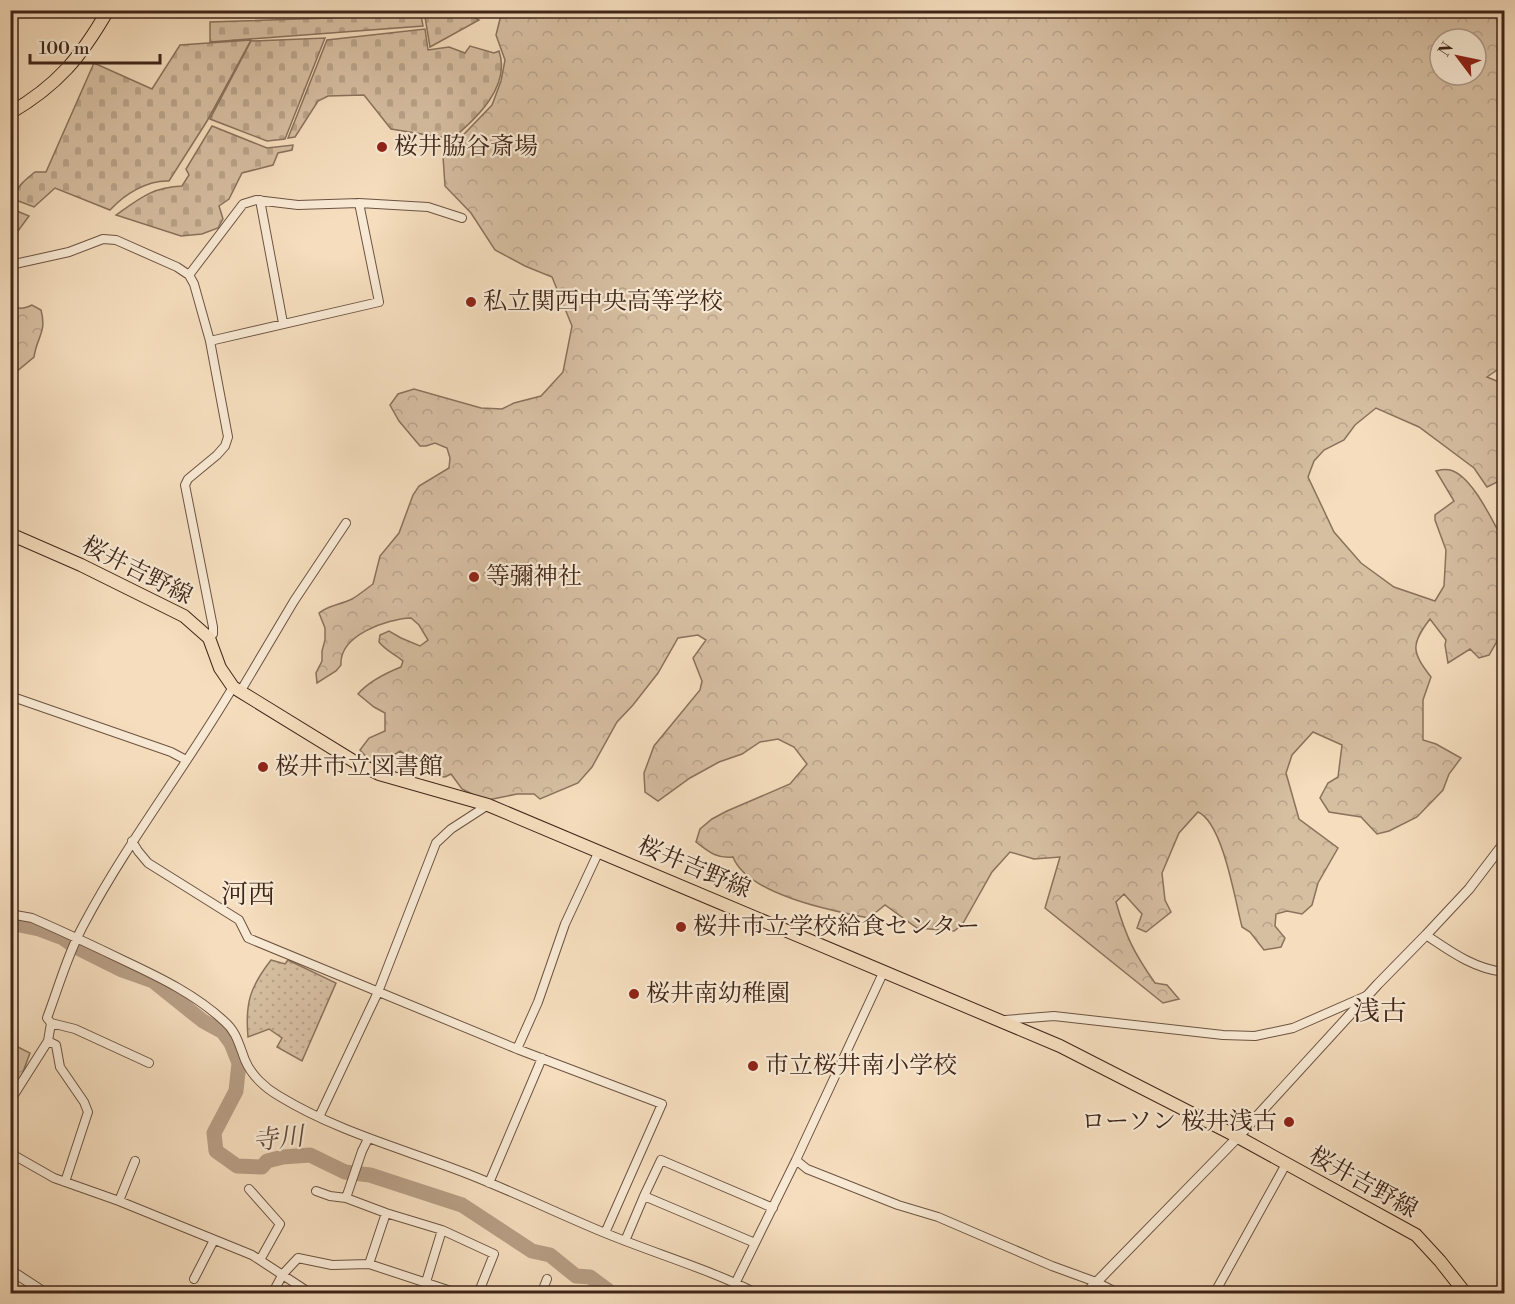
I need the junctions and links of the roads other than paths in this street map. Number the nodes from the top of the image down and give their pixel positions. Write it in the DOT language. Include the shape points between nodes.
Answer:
graph roads {
  1 [pos="108,10"];
  2 [pos="10,112"];
  3 [pos="260,200"];
  4 [pos="359,203"];
  5 [pos="462,218"];
  6 [pos="10,265"];
  7 [pos="189,275"];
  8 [pos="283,323"];
  9 [pos="210,341"];
  10 [pos="346,523"];
  11 [pos="10,534"];
  12 [pos="209,638"];
  13 [pos="236,689"];
  14 [pos="10,696"];
  15 [pos="186,760"];
  16 [pos="488,805"];
  17 [pos="132,841"];
  18 [pos="1504,843"];
  19 [pos="599,851"];
  20 [pos="10,914"];
  21 [pos="1426,935"];
  22 [pos="76,940"];
  23 [pos="1504,972"];
  24 [pos="883,973"];
  25 [pos="378,992"];
  26 [pos="1368,995"];
  27 [pos="1001,1021"];
  28 [pos="51,1023"];
  29 [pos="48,1041"];
  30 [pos="518,1049"];
  31 [pos="542,1058"];
  32 [pos="149,1063"];
  33 [pos="10,1101"];
  34 [pos="319,1117"];
  35 [pos="1238,1137"];
  36 [pos="368,1139"];
  37 [pos="10,1153"];
  38 [pos="796,1160"];
  39 [pos="135,1161"];
  40 [pos="1286,1164"];
  41 [pos="65,1182"];
  42 [pos="489,1183"];
  43 [pos="249,1189"];
  44 [pos="316,1191"];
  45 [pos="644,1196"];
  46 [pos="346,1198"];
  47 [pos="119,1201"];
  48 [pos="772,1208"];
  49 [pos="386,1213"];
  50 [pos="442,1230"];
  51 [pos="605,1233"];
  52 [pos="214,1240"];
  53 [pos="625,1240"];
  54 [pos="755,1243"];
  55 [pos="260,1260"];
  56 [pos="369,1264"];
  57 [pos="10,1270"];
  58 [pos="283,1274"];
  59 [pos="547,1279"];
  60 [pos="194,1280"];
  61 [pos="426,1282"];
  62 [pos="736,1282"];
  63 [pos="1096,1282"];
  64 [pos="47,1293"];
  65 [pos="272,1293"];
  66 [pos="306,1293"];
  67 [pos="460,1293"];
  68 [pos="478,1293"];
  69 [pos="541,1293"];
  70 [pos="730,1293"];
  71 [pos="758,1293"];
  72 [pos="1085,1293"];
  73 [pos="1120,1293"];
  74 [pos="1214,1293"];
  75 [pos="1466,1293"];
  1 -- 2 [label="main road" via="87,45 57,80"];
  3 -- 4 [label="street" via="298,205"];
  3 -- 7 [label="street" via="243,204"];
  3 -- 8 [label="street"];
  4 -- 5 [label="street" via="428,207"];
  4 -- 8 [label="street" via="379,302"];
  6 -- 7 [label="street" via="69,252 103,239 116,240"];
  7 -- 9 [label="street"];
  8 -- 9 [label="street"];
  9 -- 12 [label="street" via="228,437 225,446 185,485 213,627"];
  10 -- 13 [label="street"];
  11 -- 12 [label="main road, 桜井吉野線" via="184,616"];
  12 -- 13 [label="main road, 桜井吉野線" via="220,669"];
  13 -- 15 [label="street"];
  13 -- 16 [label="main road, 桜井吉野線" via="379,774"];
  14 -- 15 [label="street"];
  15 -- 17 [label="street"];
  16 -- 19 [label="main road, 桜井吉野線"];
  16 -- 25 [label="street" via="436,843"];
  17 -- 22 [label="street"];
  17 -- 25 [label="street" via="148,862 239,920 248,938"];
  18 -- 21 [label="street" via="1469,889"];
  19 -- 24 [label="main road, 桜井吉野線"];
  19 -- 30 [label="street" via="565,924"];
  20 -- 22 [label="street" via="32,918"];
  21 -- 23 [label="street" via="1460,958"];
  21 -- 26 [label="street"];
  22 -- 28 [label="street" via="47,1018"];
  22 -- 34 [label="street" via="160,977 208,1007 227,1023 241,1044 251,1072 263,1085"];
  24 -- 27 [label="main road, 桜井吉野線"];
  24 -- 38 [label="street"];
  25 -- 30 [label="street"];
  25 -- 34 [label="street"];
  26 -- 27 [label="street" via="1313,1021 1255,1036 1054,1017"];
  26 -- 35 [label="street"];
  27 -- 35 [label="main road, 桜井吉野線" via="1060,1046"];
  28 -- 29 [label="street"];
  28 -- 32 [label="street" via="75,1029"];
  29 -- 33 [label="street"];
  29 -- 41 [label="street" via="56,1045 60,1067 88,1112"];
  30 -- 31 [label="street"];
  31 -- 42 [label="street"];
  31 -- 51 [label="street" via="662,1104"];
  34 -- 36 [label="street"];
  35 -- 40 [label="main road, 桜井吉野線"];
  35 -- 63 [label="street"];
  36 -- 42 [label="street"];
  36 -- 46 [label="street"];
  37 -- 41 [label="street"];
  38 -- 48 [label="street"];
  38 -- 63 [label="street" via="807,1169 938,1217"];
  39 -- 47 [label="street"];
  40 -- 74 [label="street"];
  40 -- 75 [label="main road, 桜井吉野線" via="1416,1235"];
  41 -- 47 [label="street"];
  42 -- 51 [label="street"];
  43 -- 55 [label="street" via="280,1224"];
  44 -- 46 [label="street"];
  45 -- 48 [label="street" via="661,1160"];
  45 -- 53 [label="street"];
  45 -- 54 [label="street"];
  46 -- 49 [label="street"];
  47 -- 52 [label="street"];
  48 -- 54 [label="street"];
  49 -- 50 [label="street"];
  49 -- 56 [label="street"];
  50 -- 61 [label="street"];
  50 -- 68 [label="street" via="494,1254"];
  51 -- 53 [label="street"];
  52 -- 55 [label="street"];
  52 -- 60 [label="street"];
  53 -- 62 [label="street"];
  54 -- 62 [label="street"];
  55 -- 58 [label="street"];
  56 -- 58 [label="street" via="332,1265 298,1258"];
  56 -- 61 [label="street"];
  57 -- 64 [label="street"];
  58 -- 65 [label="street"];
  58 -- 66 [label="street"];
  59 -- 69 [label="street"];
  61 -- 67 [label="street"];
  62 -- 70 [label="street"];
  62 -- 71 [label="street"];
  63 -- 72 [label="street"];
  63 -- 73 [label="street"];
}
